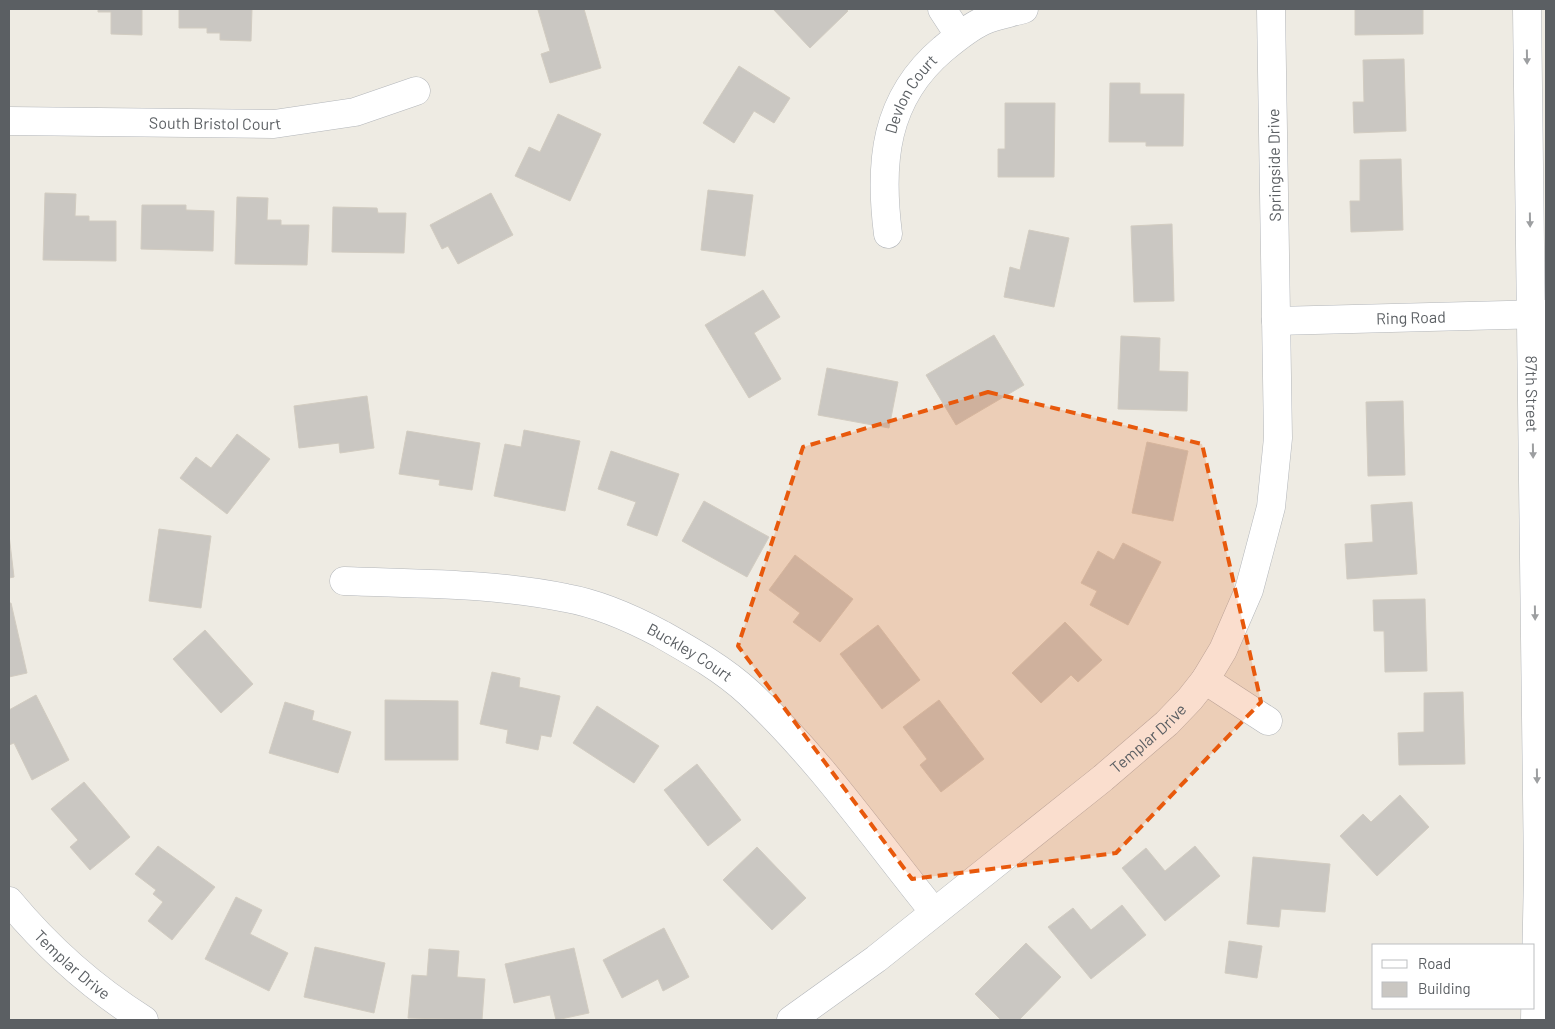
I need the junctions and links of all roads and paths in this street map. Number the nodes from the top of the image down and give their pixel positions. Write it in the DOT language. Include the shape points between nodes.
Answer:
graph roads {
  1 [pos="942,9"];
  2 [pos="1024,9"];
  3 [pos="1271,9"];
  4 [pos="1527,9"];
  5 [pos="959,35"];
  6 [pos="416,91"];
  7 [pos="9,121"];
  8 [pos="888,234"];
  9 [pos="1539,314"];
  10 [pos="1276,321"];
  11 [pos="344,581"];
  12 [pos="1205,680"];
  13 [pos="1268,722"];
  14 [pos="9,901"];
  15 [pos="934,912"];
  16 [pos="144,1020"];
  17 [pos="791,1020"];
  18 [pos="1535,1020"];
  1 -- 5 [label="street"];
  2 -- 5 [label="street, Devlon Court" via="983,21"];
  3 -- 10 [label="street, Springside Drive"];
  4 -- 9 [label="street, 87th Street, one-way"];
  5 -- 8 [label="street, Devlon Court" via="930,60 910,84 896,110 889,133 884,176"];
  6 -- 7 [label="street, South Bristol Court" via="355,112 274,124"];
  9 -- 10 [label="street, Ring Road"];
  9 -- 18 [label="street, 87th Street, one-way"];
  10 -- 12 [label="street, Templar Drive" via="1278,438 1271,507 1249,590 1223,650"];
  11 -- 15 [label="street, Buckley Court" via="519,590 568,598 623,616 684,647 748,691 796,740"];
  12 -- 13 [label="street"];
  12 -- 15 [label="street, Templar Drive" via="1166,723 1118,765"];
  14 -- 16 [label="street, Templar Drive" via="31,928 82,976 117,1004"];
  15 -- 17 [label="street, Templar Drive" via="876,959"];
}
